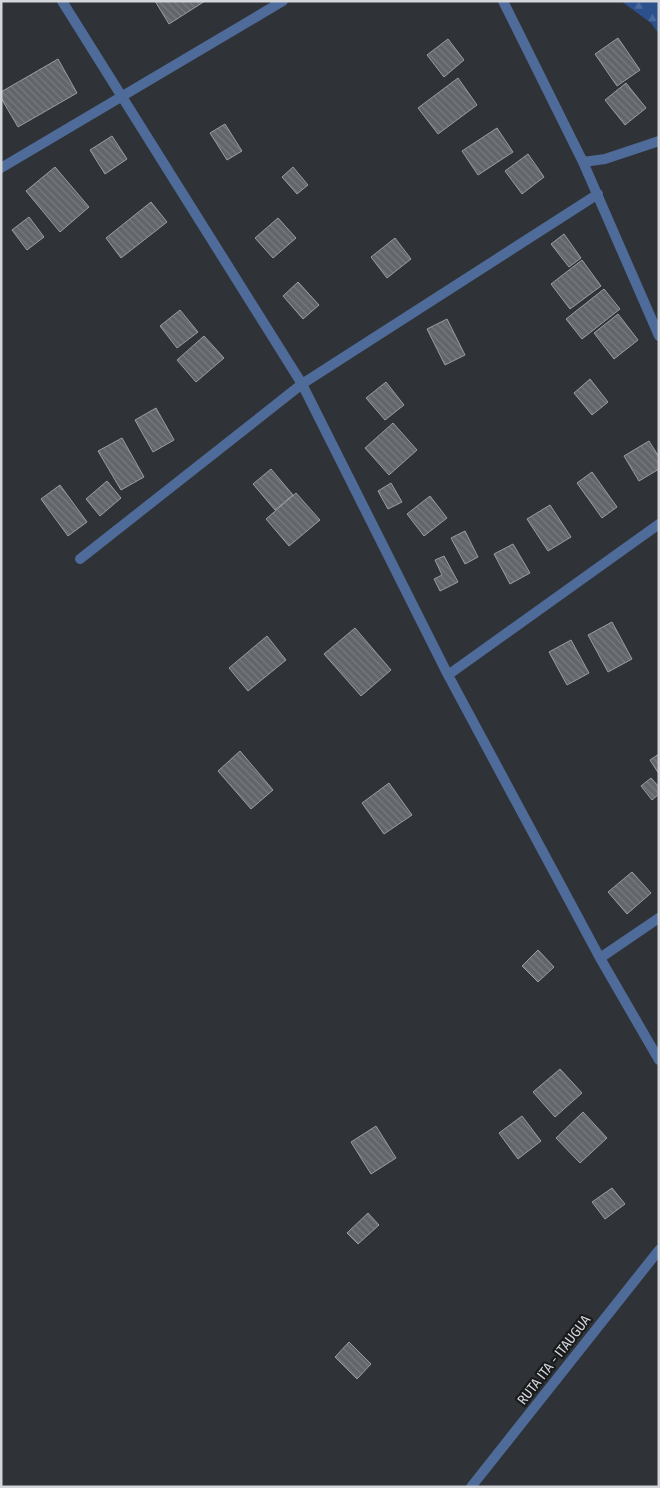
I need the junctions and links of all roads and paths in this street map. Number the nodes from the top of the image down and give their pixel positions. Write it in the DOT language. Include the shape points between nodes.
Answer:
graph roads {
  1 [pos="284,1"];
  2 [pos="503,1"];
  3 [pos="62,2"];
  4 [pos="122,96"];
  5 [pos="659,141"];
  6 [pos="583,162"];
  7 [pos="1,168"];
  8 [pos="598,194"];
  9 [pos="659,336"];
  10 [pos="302,384"];
  11 [pos="659,524"];
  12 [pos="80,559"];
  13 [pos="448,675"];
  14 [pos="659,918"];
  15 [pos="600,958"];
  16 [pos="659,1060"];
  17 [pos="659,1250"];
  18 [pos="471,1487"];
  1 -- 4 [label="street"];
  2 -- 6 [label="street"];
  3 -- 4 [label="street"];
  4 -- 7 [label="street"];
  4 -- 10 [label="street"];
  5 -- 6 [label="street" via="605,159"];
  6 -- 8 [label="street"];
  8 -- 9 [label="street"];
  8 -- 10 [label="street"];
  10 -- 12 [label="street"];
  10 -- 13 [label="street"];
  11 -- 13 [label="street"];
  13 -- 15 [label="street"];
  14 -- 15 [label="street"];
  15 -- 16 [label="street"];
  17 -- 18 [label="street, RUTA ITA - ITAUGUA"];
}
